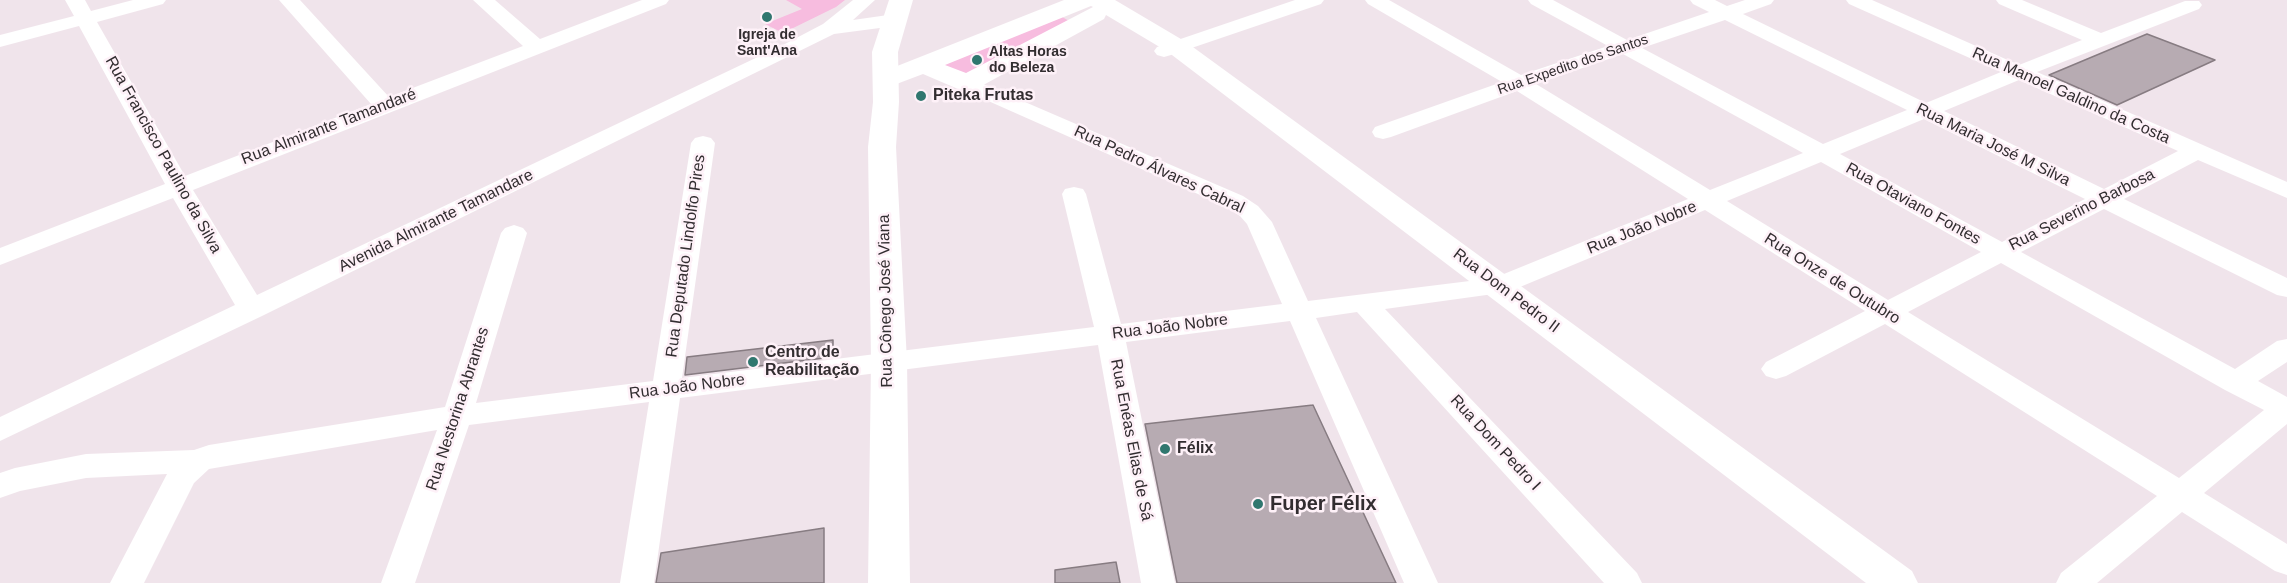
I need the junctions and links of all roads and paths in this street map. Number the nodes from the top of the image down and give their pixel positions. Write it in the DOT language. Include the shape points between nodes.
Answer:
graph roads {
  1 [pos="156,0"];
  2 [pos="289,0"];
  3 [pos="483,0"];
  4 [pos="659,0"];
  5 [pos="865,0"];
  6 [pos="1314,0"];
  7 [pos="1375,0"];
  8 [pos="1538,0"];
  9 [pos="1700,0"];
  10 [pos="1764,0"];
  11 [pos="1856,0"];
  12 [pos="2006,0"];
  13 [pos="1098,3"];
  14 [pos="2192,5"];
  15 [pos="80,9"];
  16 [pos="898,10"];
  17 [pos="1726,12"];
  18 [pos="830,28"];
  19 [pos="0,41"];
  20 [pos="2101,41"];
  21 [pos="536,47"];
  22 [pos="1625,48"];
  23 [pos="1171,49"];
  24 [pos="922,65"];
  25 [pos="2017,73"];
  26 [pos="886,80"];
  27 [pos="967,83"];
  28 [pos="1519,83"];
  29 [pos="384,105"];
  30 [pos="1926,111"];
  31 [pos="1383,132"];
  32 [pos="703,143"];
  33 [pos="2197,151"];
  34 [pos="1823,154"];
  35 [pos="178,186"];
  36 [pos="2287,191"];
  37 [pos="1074,194"];
  38 [pos="2104,200"];
  39 [pos="1708,202"];
  40 [pos="514,233"];
  41 [pos="2000,251"];
  42 [pos="0,257"];
  43 [pos="1488,288"];
  44 [pos="2287,289"];
  45 [pos="1365,304"];
  46 [pos="252,310"];
  47 [pos="1300,310"];
  48 [pos="1884,312"];
  49 [pos="1110,334"];
  50 [pos="2287,348"];
  51 [pos="889,362"];
  52 [pos="1776,369"];
  53 [pos="2235,383"];
  54 [pos="667,390"];
  55 [pos="2286,410"];
  56 [pos="457,416"];
  57 [pos="0,430"];
  58 [pos="198,461"];
  59 [pos="0,486"];
  60 [pos="2179,495"];
  61 [pos="2287,561"];
  62 [pos="128,583"];
  63 [pos="398,583"];
  64 [pos="637,583"];
  65 [pos="890,583"];
  66 [pos="1158,583"];
  67 [pos="1421,583"];
  68 [pos="1625,583"];
  69 [pos="1862,583"];
  70 [pos="1896,583"];
  71 [pos="2073,583"];
  1 -- 15 [label="street"];
  2 -- 29 [label="street"];
  3 -- 21 [label="street"];
  4 -- 21 [label="street, Rua Almirante Tamandaré"];
  5 -- 18 [label="street, Avenida Almirante Tamandare"];
  6 -- 23 [label="street"];
  7 -- 28 [label="street, Rua Onze de Outubro"];
  8 -- 22 [label="street, Rua Otaviano Fontes"];
  9 -- 17 [label="street, Rua Maria José M Silva"];
  10 -- 17 [label="street, Rua Expedito dos Santos"];
  11 -- 25 [label="street, Rua Manoel Galdino da Costa"];
  12 -- 20 [label="street"];
  13 -- 23 [label="street, Rua Dom Pedro II"];
  13 -- 24 [label="street"];
  13 -- 27 [label="street"];
  14 -- 20 [label="street, Rua João Nobre"];
  15 -- 19 [label="street"];
  15 -- 35 [label="street, Rua Francisco Paulino da Silva"];
  16 -- 18 [label="street"];
  16 -- 26 [label="street, Rua Cônego José Viana" via="885,52"];
  17 -- 22 [label="street, Rua Expedito dos Santos"];
  17 -- 30 [label="street, Rua Maria José M Silva"];
  18 -- 46 [label="street, Avenida Almirante Tamandare"];
  20 -- 25 [label="street, Rua João Nobre"];
  21 -- 29 [label="street, Rua Almirante Tamandaré"];
  22 -- 28 [label="street, Rua Expedito dos Santos"];
  22 -- 34 [label="street, Rua Otaviano Fontes"];
  23 -- 43 [label="street, Rua Dom Pedro II"];
  24 -- 26 [label="street"];
  24 -- 27 [label="street"];
  25 -- 30 [label="street, Rua João Nobre"];
  25 -- 33 [label="street, Rua Manoel Galdino da Costa"];
  26 -- 51 [label="street, Rua Cônego José Viana" via="882,147"];
  27 -- 47 [label="street, Rua Pedro Álvares Cabral" via="1249,211 1259,222"];
  28 -- 31 [label="street, Rua Expedito dos Santos"];
  28 -- 39 [label="street, Rua Onze de Outubro"];
  29 -- 35 [label="street, Rua Almirante Tamandaré"];
  30 -- 34 [label="street, Rua João Nobre"];
  30 -- 38 [label="street, Rua Maria José M Silva"];
  32 -- 54 [label="street, Rua Deputado Lindolfo Pires"];
  33 -- 36 [label="street, Rua Manoel Galdino da Costa"];
  33 -- 38 [label="street, Rua Severino Barbosa"];
  34 -- 39 [label="street, Rua João Nobre"];
  34 -- 41 [label="street, Rua Otaviano Fontes"];
  35 -- 42 [label="street, Rua Almirante Tamandaré"];
  35 -- 46 [label="street, Rua Francisco Paulino da Silva"];
  37 -- 49 [label="street, Rua Enéas Elias de Sá"];
  38 -- 41 [label="street, Rua Severino Barbosa"];
  38 -- 44 [label="street, Rua Maria José M Silva"];
  39 -- 43 [label="street, Rua João Nobre"];
  39 -- 48 [label="street, Rua Onze de Outubro"];
  40 -- 56 [label="street, Rua Nestorina Abrantes"];
  41 -- 48 [label="street, Rua Severino Barbosa"];
  41 -- 53 [label="street, Rua Otaviano Fontes"];
  43 -- 45 [label="street, Rua João Nobre"];
  43 -- 69 [label="street, Rua Dom Pedro II"];
  43 -- 70 [label="street, Rua Dom Pedro II"];
  45 -- 47 [label="street, Rua João Nobre"];
  45 -- 68 [label="street, Rua Dom Pedro I"];
  46 -- 57 [label="street, Avenida Almirante Tamandare"];
  47 -- 49 [label="street, Rua João Nobre"];
  47 -- 67 [label="street, Rua Pedro Álvares Cabral"];
  48 -- 52 [label="street, Rua Severino Barbosa"];
  48 -- 60 [label="street, Rua Onze de Outubro"];
  49 -- 51 [label="street, Rua João Nobre"];
  49 -- 66 [label="street, Rua Enéas Elias de Sá"];
  50 -- 53 [label="street"];
  51 -- 54 [label="street, Rua João Nobre"];
  51 -- 65 [label="street, Rua Cônego José Viana"];
  53 -- 55 [label="street, Rua Otaviano Fontes"];
  54 -- 56 [label="street, Rua João Nobre"];
  54 -- 64 [label="street, Rua Deputado Lindolfo Pires"];
  55 -- 60 [label="street"];
  56 -- 58 [label="street, Rua João Nobre" via="224,452"];
  56 -- 63 [label="street, Rua Nestorina Abrantes"];
  58 -- 59 [label="street" via="86,466"];
  58 -- 62 [label="street" via="182,475"];
  60 -- 61 [label="street, Rua Onze de Outubro"];
  60 -- 71 [label="street"];
}
